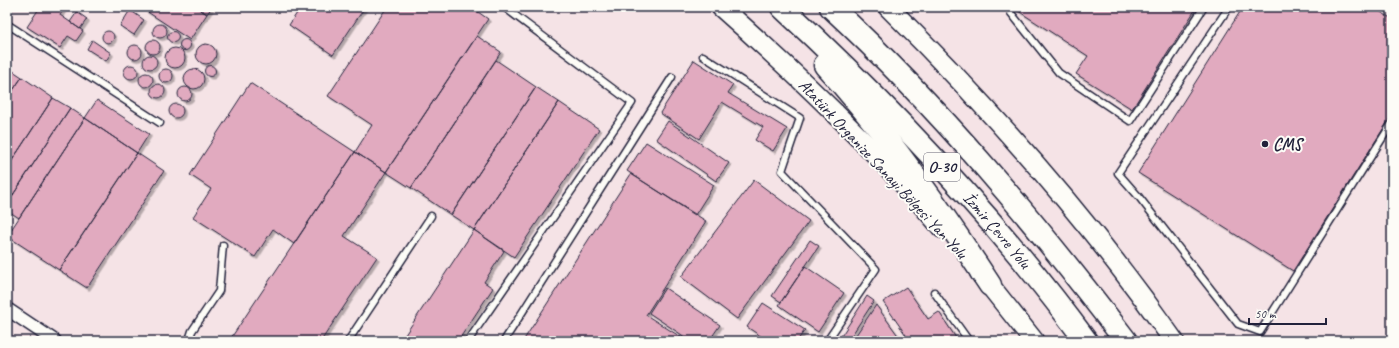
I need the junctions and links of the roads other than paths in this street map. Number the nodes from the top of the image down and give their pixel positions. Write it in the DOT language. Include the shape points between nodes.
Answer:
graph roads {
  1 [pos="504,7"];
  2 [pos="721,7"];
  3 [pos="771,7"];
  4 [pos="782,7"];
  5 [pos="831,7"];
  6 [pos="888,7"];
  7 [pos="1204,7"];
  8 [pos="1229,7"];
  9 [pos="1011,13"];
  10 [pos="7,24"];
  11 [pos="703,56"];
  12 [pos="672,77"];
  13 [pos="160,123"];
  14 [pos="1392,123"];
  15 [pos="431,216"];
  16 [pos="223,245"];
  17 [pos="990,285"];
  18 [pos="934,292"];
  19 [pos="7,309"];
  20 [pos="55,341"];
  21 [pos="190,341"];
  22 [pos="348,341"];
  23 [pos="468,341"];
  24 [pos="504,341"];
  25 [pos="827,341"];
  26 [pos="969,341"];
  27 [pos="1034,341"];
  28 [pos="1086,341"];
  29 [pos="1126,341"];
  30 [pos="1174,341"];
  1 -- 23 [label="lane" via="632,103"];
  2 -- 17 [label="main road, Atatürk Organize Sanayi Bölgesi Yan Yolu" via="845,122 938,222"];
  3 -- 17 [label="highway" via="838,79 908,166 944,214"];
  4 -- 28 [label="highway, İzmir Çevre Yolu / O-30" via="854,75 961,187 1031,268"];
  5 -- 29 [label="highway, İzmir Çevre Yolu / O-30" via="913,88 985,166 1055,249"];
  6 -- 30 [label="main road" via="944,62 1014,139 1131,281"];
  7 -- 9 [label="lane" via="1130,121 1059,74"];
  8 -- 14 [label="lane" via="1118,173 1139,196 1238,324 1260,332"];
  10 -- 13 [label="lane"];
  11 -- 25 [label="lane" via="800,118 782,171 876,269"];
  12 -- 24 [label="lane"];
  15 -- 22 [label="lane"];
  16 -- 21 [label="lane" via="219,291 192,331"];
  17 -- 27 [label="main road, Atatürk Organize Sanayi Bölgesi Yan Yolu"];
  18 -- 26 [label="lane"];
  19 -- 20 [label="street"];
}
